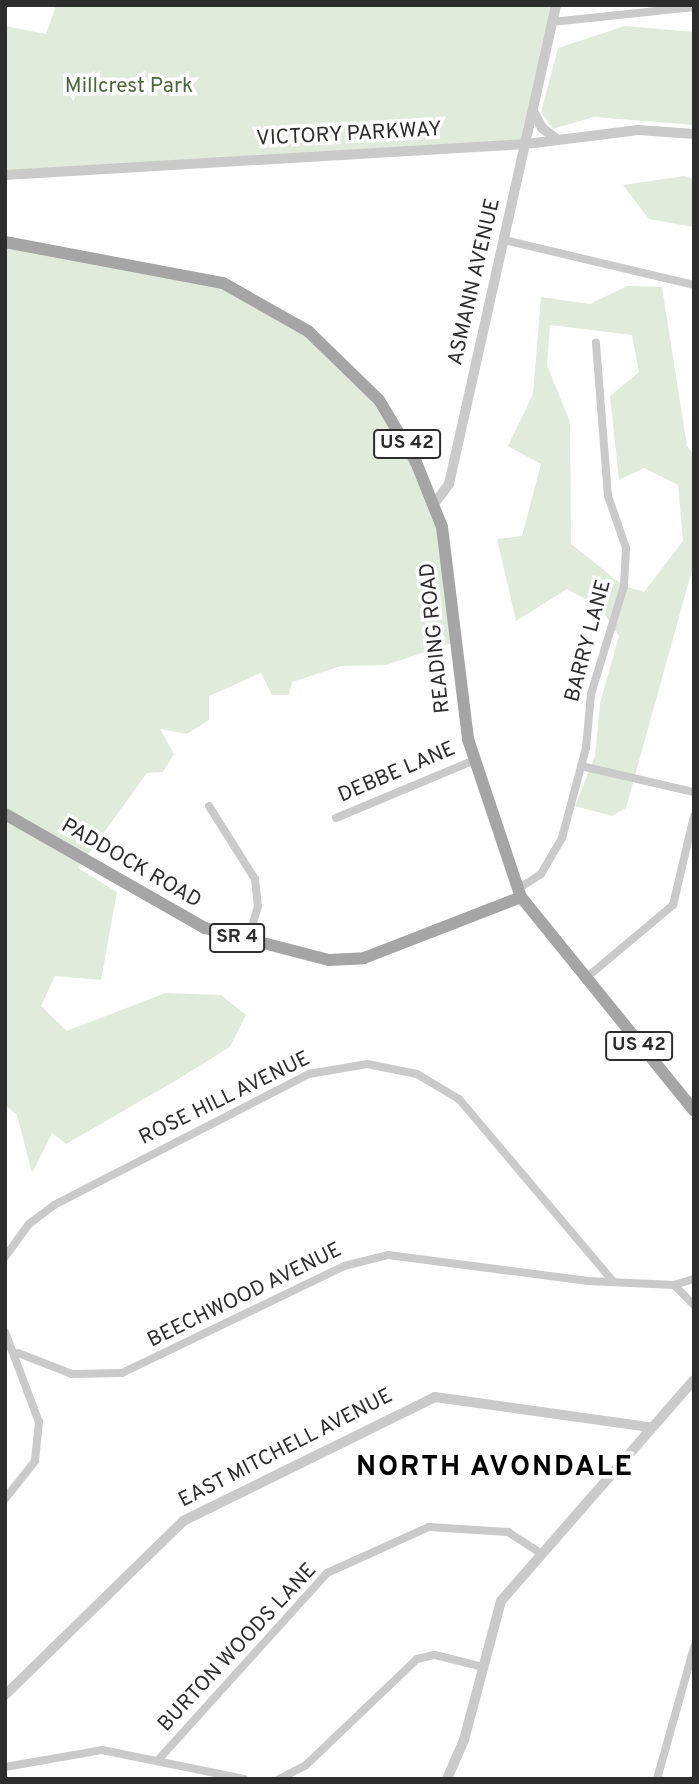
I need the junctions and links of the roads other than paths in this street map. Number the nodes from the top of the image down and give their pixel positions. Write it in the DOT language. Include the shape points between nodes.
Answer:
graph roads {
  1 [pos="556,5"];
  2 [pos="694,7"];
  3 [pos="552,22"];
  4 [pos="533,110"];
  5 [pos="694,134"];
  6 [pos="558,140"];
  7 [pos="526,144"];
  8 [pos="5,175"];
  9 [pos="504,240"];
  10 [pos="5,242"];
  11 [pos="694,285"];
  12 [pos="596,342"];
  13 [pos="435,504"];
  14 [pos="472,761"];
  15 [pos="580,766"];
  16 [pos="694,792"];
  17 [pos="209,806"];
  18 [pos="5,814"];
  19 [pos="694,816"];
  20 [pos="335,818"];
  21 [pos="519,893"];
  22 [pos="248,941"];
  23 [pos="586,978"];
  24 [pos="694,1111"];
  25 [pos="5,1257"];
  26 [pos="694,1279"];
  27 [pos="612,1280"];
  28 [pos="674,1285"];
  29 [pos="694,1305"];
  30 [pos="5,1332"];
  31 [pos="18,1353"];
  32 [pos="694,1380"];
  33 [pos="648,1427"];
  34 [pos="5,1499"];
  35 [pos="540,1552"];
  36 [pos="694,1647"];
  37 [pos="479,1665"];
  38 [pos="5,1695"];
  39 [pos="159,1759"];
  40 [pos="5,1767"];
  41 [pos="244,1779"];
  42 [pos="279,1779"];
  43 [pos="447,1779"];
  44 [pos="657,1779"];
  1 -- 3 [label="street, ASMANN AVENUE"];
  2 -- 3 [label="street"];
  3 -- 4 [label="street, ASMANN AVENUE"];
  4 -- 6 [label="street" via="541,128"];
  4 -- 7 [label="street, ASMANN AVENUE"];
  5 -- 6 [label="street, VICTORY PARKWAY" via="639,130"];
  6 -- 7 [label="street, VICTORY PARKWAY"];
  7 -- 8 [label="street, VICTORY PARKWAY"];
  7 -- 9 [label="street, ASMANN AVENUE"];
  9 -- 11 [label="street"];
  9 -- 13 [label="street, ASMANN AVENUE" via="449,484"];
  10 -- 13 [label="main road, READING ROAD / US 42" via="200,275 289,317 341,357 379,400"];
  12 -- 15 [label="street, BARRY LANE" via="608,496 626,556"];
  13 -- 14 [label="main road, READING ROAD / US 42" via="454,588 459,683"];
  14 -- 20 [label="street, DEBBE LANE"];
  14 -- 21 [label="main road, READING ROAD / US 42"];
  15 -- 16 [label="street"];
  15 -- 21 [label="street, BARRY LANE" via="556,850 541,874"];
  17 -- 22 [label="street" via="255,879 258,906"];
  18 -- 22 [label="main road, PADDOCK ROAD / SR 4" via="189,920"];
  19 -- 23 [label="street" via="673,905"];
  21 -- 22 [label="main road, PADDOCK ROAD / SR 4" via="355,960"];
  21 -- 23 [label="main road, READING ROAD / US 42"];
  23 -- 24 [label="main road, READING ROAD / US 42"];
  25 -- 27 [label="street, ROSE HILL AVENUE" via="29,1224 59,1203 304,1076 366,1064 417,1074 459,1099"];
  26 -- 28 [label="street"];
  27 -- 28 [label="street, BEECHWOOD AVENUE"];
  27 -- 31 [label="street, BEECHWOOD AVENUE" via="406,1255 371,1257 122,1373 72,1374"];
  28 -- 29 [label="street"];
  30 -- 31 [label="street"];
  31 -- 34 [label="street" via="38,1442 31,1468"];
  32 -- 33 [label="street"];
  33 -- 35 [label="street"];
  33 -- 38 [label="street, EAST MITCHELL AVENUE" via="435,1397 183,1521"];
  35 -- 37 [label="street" via="501,1601"];
  35 -- 39 [label="street, BURTON WOODS LANE" via="508,1532 429,1527 327,1573"];
  36 -- 44 [label="street"];
  37 -- 42 [label="street" via="435,1656 417,1659 306,1765"];
  37 -- 43 [label="street" via="464,1740"];
  39 -- 40 [label="street" via="88,1750"];
  39 -- 41 [label="street"];
}
